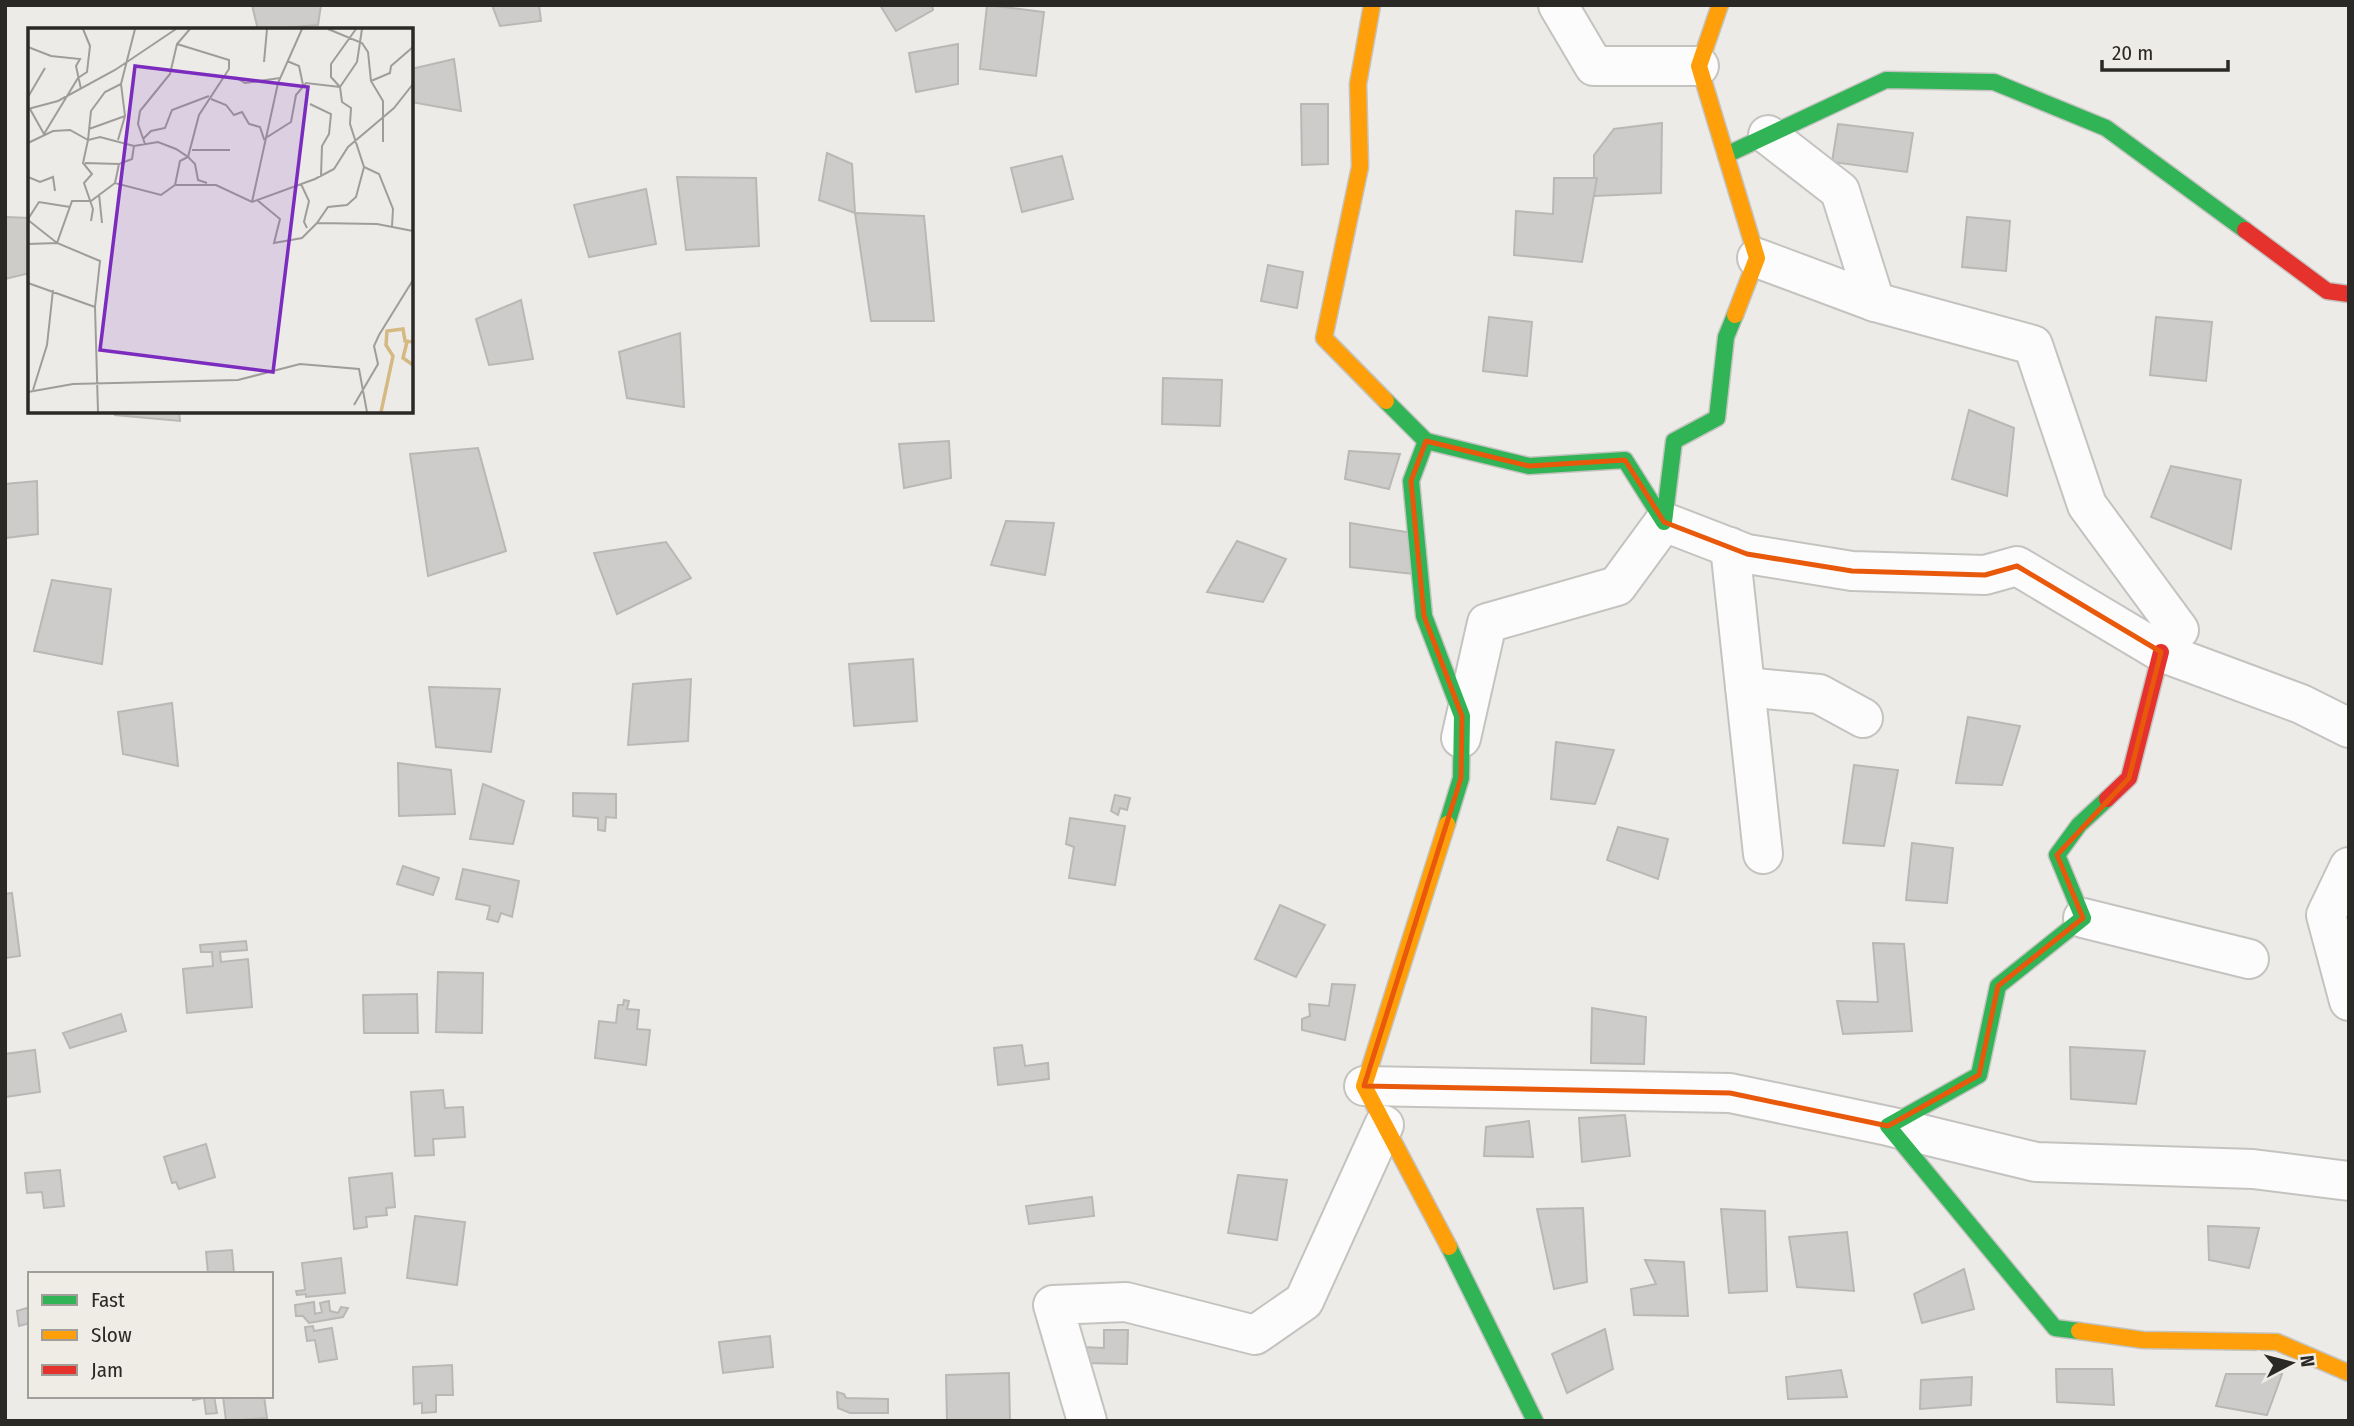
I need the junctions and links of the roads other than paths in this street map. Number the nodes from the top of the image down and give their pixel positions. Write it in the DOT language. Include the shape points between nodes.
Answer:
graph roads {
  1 [pos="1372,5"];
  2 [pos="1558,5"];
  3 [pos="1720,5"];
  4 [pos="1699,66"];
  5 [pos="1769,135"];
  6 [pos="1726,155"];
  7 [pos="1757,258"];
  8 [pos="2349,294"];
  9 [pos="1875,302"];
  10 [pos="1426,441"];
  11 [pos="1664,523"];
  12 [pos="1730,547"];
  13 [pos="2170,641"];
  14 [pos="1745,687"];
  15 [pos="1863,718"];
  16 [pos="2349,728"];
  17 [pos="1461,737"];
  18 [pos="1763,854"];
  19 [pos="2349,867"];
  20 [pos="2083,918"];
  21 [pos="2249,959"];
  22 [pos="2349,1002"];
  23 [pos="1364,1086"];
  24 [pos="1384,1125"];
  25 [pos="1888,1126"];
  26 [pos="2349,1181"];
  27 [pos="2349,1373"];
  28 [pos="1087,1421"];
  29 [pos="1535,1421"];
  1 -- 10 [label="street" via="1359,84 1360,167 1324,338"];
  2 -- 4 [label="street" via="1594,66"];
  3 -- 4 [label="street"];
  4 -- 6 [label="street"];
  5 -- 6 [label="street"];
  5 -- 8 [label="street" via="1886,80 1994,82 2106,128 2327,292"];
  5 -- 9 [label="street" via="1840,191"];
  6 -- 7 [label="street"];
  7 -- 9 [label="street"];
  7 -- 11 [label="street" via="1726,337 1717,418 1674,441"];
  9 -- 13 [label="street" via="2033,345 2087,505"];
  10 -- 11 [label="street" via="1529,466 1625,460"];
  10 -- 17 [label="street" via="1411,481 1424,616 1462,716"];
  11 -- 12 [label="street"];
  11 -- 17 [label="street" via="1617,586 1487,623"];
  12 -- 13 [label="street" via="1747,554 1852,571 1985,575 2017,566"];
  12 -- 14 [label="street"];
  13 -- 16 [label="street"];
  13 -- 20 [label="street" via="2129,778 2079,825 2057,855"];
  14 -- 15 [label="street" via="1819,694"];
  14 -- 18 [label="street"];
  17 -- 23 [label="street" via="1461,778"];
  19 -- 22 [label="street" via="2326,915"];
  20 -- 21 [label="street"];
  20 -- 25 [label="street" via="1998,985 1979,1074"];
  23 -- 24 [label="street"];
  23 -- 25 [label="street" via="1730,1093"];
  24 -- 28 [label="street" via="1304,1301 1255,1335 1126,1302 1053,1305"];
  24 -- 29 [label="street"];
  25 -- 26 [label="street" via="2036,1162 2253,1169"];
  25 -- 27 [label="street" via="2055,1328 2143,1340 2277,1342"];
}
